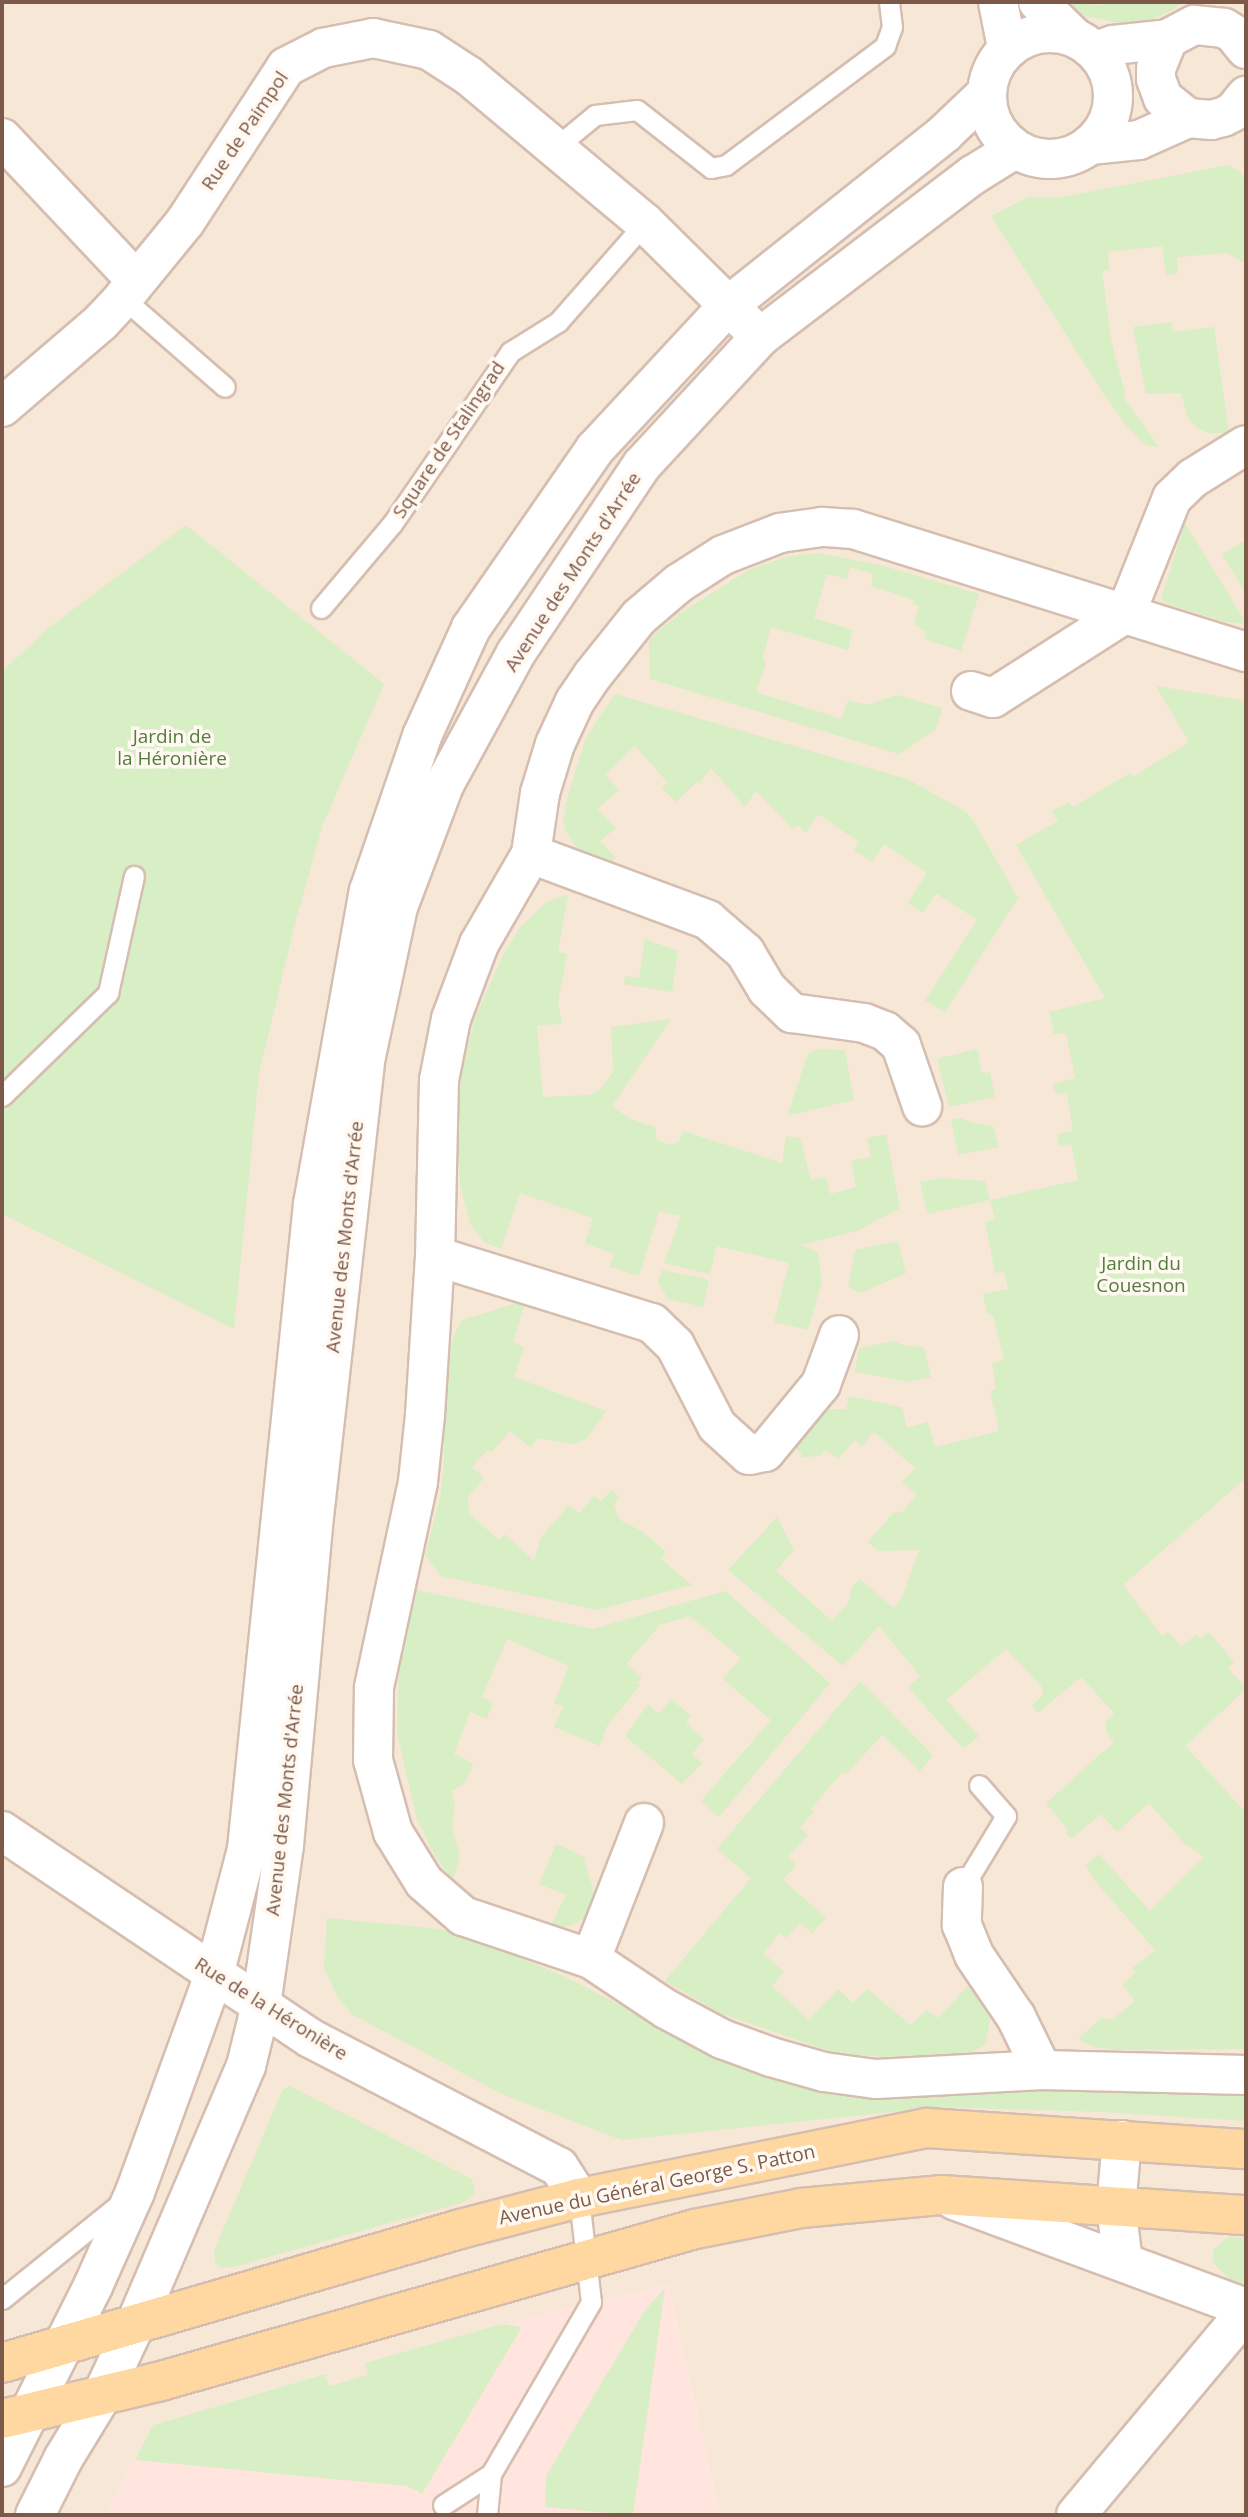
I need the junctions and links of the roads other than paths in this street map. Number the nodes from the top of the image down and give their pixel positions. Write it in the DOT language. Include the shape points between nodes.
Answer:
graph roads {
  1 [pos="889,2"];
  2 [pos="999,2"];
  3 [pos="1038,2"];
  4 [pos="1217,13"];
  5 [pos="1168,39"];
  6 [pos="1084,44"];
  7 [pos="1007,48"];
  8 [pos="1246,49"];
  9 [pos="986,94"];
  10 [pos="1244,104"];
  11 [pos="1188,118"];
  12 [pos="2,138"];
  13 [pos="1090,145"];
  14 [pos="555,148"];
  15 [pos="1015,149"];
  16 [pos="645,223"];
  17 [pos="130,289"];
  18 [pos="729,305"];
  19 [pos="760,337"];
  20 [pos="225,387"];
  21 [pos="2,407"];
  22 [pos="1246,445"];
  23 [pos="321,608"];
  24 [pos="1126,613"];
  25 [pos="1246,652"];
  26 [pos="971,691"];
  27 [pos="531,854"];
  28 [pos="134,876"];
  29 [pos="2,1096"];
  30 [pos="922,1106"];
  31 [pos="435,1256"];
  32 [pos="838,1335"];
  33 [pos="979,1785"];
  34 [pos="644,1823"];
  35 [pos="2,1831"];
  36 [pos="963,1887"];
  37 [pos="591,1959"];
  38 [pos="214,1975"];
  39 [pos="261,2005"];
  40 [pos="1042,2070"];
  41 [pos="1246,2075"];
  42 [pos="1122,2140"];
  43 [pos="1246,2149"];
  44 [pos="135,2192"];
  45 [pos="942,2195"];
  46 [pos="579,2198"];
  47 [pos="1116,2207"];
  48 [pos="1246,2215"];
  49 [pos="588,2260"];
  50 [pos="1123,2262"];
  51 [pos="2,2299"];
  52 [pos="1246,2310"];
  53 [pos="135,2325"];
  54 [pos="61,2346"];
  55 [pos="2,2363"];
  56 [pos="102,2395"];
  57 [pos="15,2416"];
  58 [pos="2,2467"];
  59 [pos="491,2474"];
  60 [pos="443,2505"];
  61 [pos="35,2515"];
  62 [pos="487,2515"];
  63 [pos="1076,2515"];
  1 -- 14 [label="lane" via="892,27 884,46 726,165 711,168 637,110 595,116"];
  2 -- 7 [label="street"];
  3 -- 6 [label="street"];
  4 -- 5 [label="street"];
  4 -- 8 [label="street"];
  5 -- 6 [label="street"];
  5 -- 11 [label="street" via="1157,58 1156,79 1170,107"];
  6 -- 7 [label="street" via="1046,32"];
  6 -- 13 [label="street" via="1110,77 1113,99 1108,121"];
  7 -- 9 [label="street" via="995,64"];
  9 -- 15 [label="street" via="991,119"];
  9 -- 18 [label="street, Avenue des Monts d'Arrée" via="945,133"];
  10 -- 11 [label="street" via="1223,117"];
  11 -- 13 [label="street" via="1139,140"];
  12 -- 17 [label="street"];
  13 -- 15 [label="street" via="1053,159"];
  14 -- 16 [label="street, Rue de Paimpol"];
  14 -- 17 [label="street, Rue de Paimpol" via="469,76 429,50 373,38 323,48 286,67 185,222"];
  15 -- 19 [label="street, Avenue des Monts d'Arrée" via="973,175"];
  16 -- 18 [label="street, Rue de Paimpol"];
  16 -- 23 [label="lane, Square de Stalingrad" via="558,322 510,352 392,524"];
  17 -- 20 [label="lane"];
  17 -- 21 [label="street, Rue de Paimpol" via="102,322"];
  18 -- 19 [label="street, Rue de Paimpol"];
  18 -- 38 [label="street, Avenue des Monts d'Arrée" via="595,450 471,628 422,736 369,891 313,1204 247,1849"];
  19 -- 39 [label="street, Avenue des Monts d'Arrée" via="642,465 516,653 444,785 398,907 365,1070 314,1513 284,1845"];
  22 -- 24 [label="street" via="1193,478 1172,498"];
  24 -- 25 [label="street"];
  24 -- 26 [label="street" via="993,698"];
  24 -- 27 [label="street" via="853,529 822,527 769,536 723,555 680,583 639,617 592,676 555,744 540,793"];
  27 -- 30 [label="street" via="708,920 745,952 767,989 792,1013 864,1023 886,1031 901,1045"];
  27 -- 31 [label="street" via="479,944 451,1019 439,1080"];
  28 -- 29 [label="lane" via="108,993"];
  31 -- 32 [label="street" via="652,1323 675,1345 717,1426 749,1455 765,1452 821,1384"];
  31 -- 37 [label="street" via="418,1482 374,1688 373,1760 393,1832 424,1882 463,1916"];
  33 -- 36 [label="lane" via="1006,1816"];
  34 -- 37 [label="street"];
  35 -- 38 [label="street, Rue de la Héronière"];
  36 -- 40 [label="street" via="962,1925 974,1955 1017,2017"];
  37 -- 40 [label="street" via="666,2009 722,2039 824,2072 876,2079"];
  38 -- 39 [label="street, Rue de la Héronière"];
  38 -- 44 [label="street, Avenue des Monts d'Arrée"];
  39 -- 46 [label="street, Rue de la Héronière" via="310,2038 559,2167"];
  39 -- 53 [label="street, Avenue des Monts d'Arrée" via="246,2066"];
  40 -- 41 [label="street"];
  42 -- 43 [label="main road, Avenue du Général George S. Patton"];
  42 -- 46 [label="main road, Avenue du Général George S. Patton" via="927,2128"];
  42 -- 47 [label="street"];
  44 -- 51 [label="lane"];
  44 -- 54 [label="street, Avenue des Monts d'Arrée"];
  45 -- 47 [label="main road"];
  45 -- 49 [label="main road" via="802,2208 695,2229"];
  45 -- 50 [label="street"];
  46 -- 49 [label="lane"];
  46 -- 53 [label="main road, Avenue du Général George S. Patton"];
  47 -- 48 [label="main road"];
  47 -- 50 [label="street"];
  49 -- 56 [label="main road"];
  49 -- 59 [label="lane" via="591,2302"];
  50 -- 52 [label="street"];
  52 -- 63 [label="street"];
  53 -- 54 [label="main road, Avenue du Général George S. Patton"];
  53 -- 56 [label="street, Avenue des Monts d'Arrée"];
  54 -- 55 [label="main road, Avenue du Général George S. Patton"];
  54 -- 57 [label="street, Avenue des Monts d'Arrée"];
  56 -- 57 [label="main road"];
  56 -- 61 [label="street, Avenue des Monts d'Arrée"];
  57 -- 58 [label="street, Avenue des Monts d'Arrée"];
  59 -- 60 [label="lane"];
  59 -- 62 [label="lane"];
}
